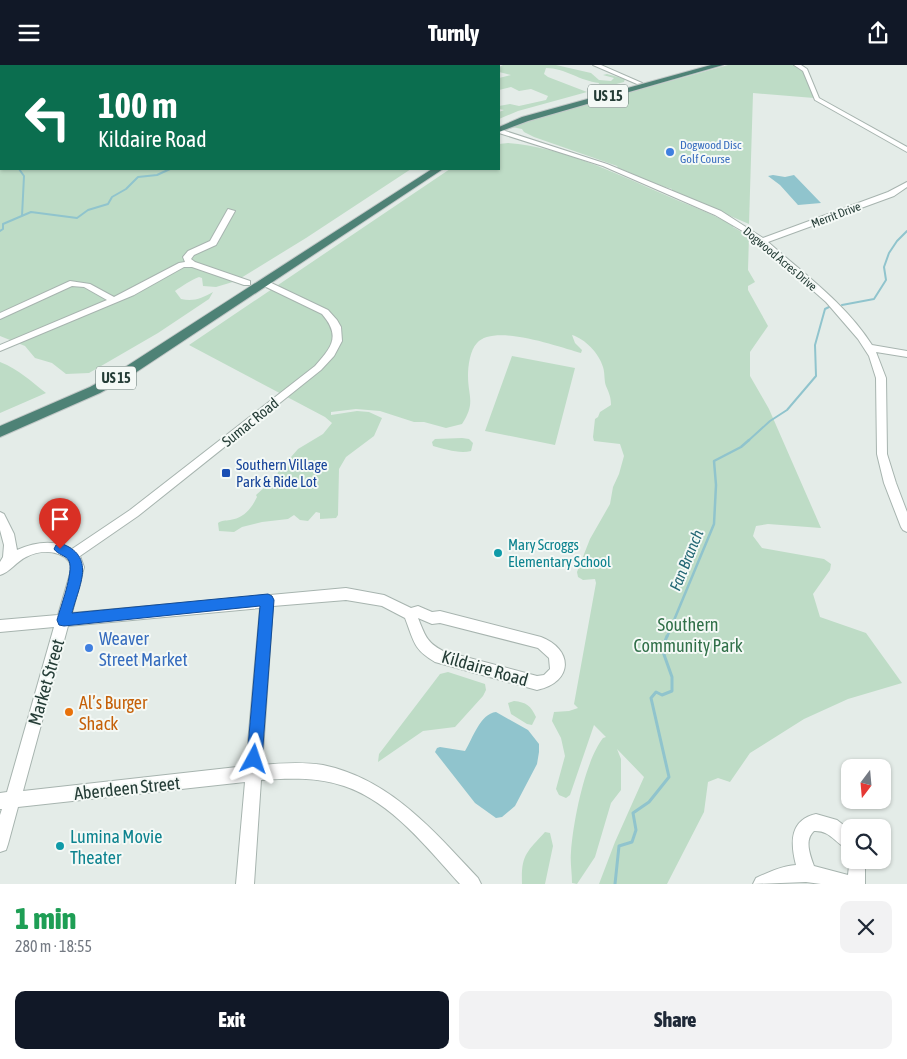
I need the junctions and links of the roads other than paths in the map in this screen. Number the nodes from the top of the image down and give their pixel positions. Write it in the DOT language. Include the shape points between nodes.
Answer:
graph roads {
  1 [pos="596,65"];
  2 [pos="702,65"];
  3 [pos="719,65"];
  4 [pos="797,65"];
  5 [pos="639,83"];
  6 [pos="500,124"];
  7 [pos="500,131"];
  8 [pos="500,131"];
  9 [pos="907,150"];
  10 [pos="424,170"];
  11 [pos="436,170"];
  12 [pos="907,184"];
  13 [pos="231,211"];
  14 [pos="762,241"];
  15 [pos="192,264"];
  16 [pos="247,283"];
  17 [pos="265,283"];
  18 [pos="113,300"];
  19 [pos="0,316"];
  20 [pos="2,345"];
  21 [pos="869,348"];
  22 [pos="907,355"];
  23 [pos="0,421"];
  24 [pos="0,433"];
  25 [pos="0,517"];
  26 [pos="907,527"];
  27 [pos="10,537"];
  28 [pos="38,549"];
  29 [pos="72,555"];
  30 [pos="3,567"];
  31 [pos="268,600"];
  32 [pos="410,614"];
  33 [pos="64,620"];
  34 [pos="0,626"];
  35 [pos="254,773"];
  36 [pos="6,801"];
  37 [pos="841,833"];
  38 [pos="0,844"];
  39 [pos="857,869"];
  40 [pos="807,872"];
  41 [pos="245,884"];
  42 [pos="472,884"];
  43 [pos="762,884"];
  44 [pos="850,884"];
  45 [pos="856,884"];
  1 -- 5 [label="street"];
  2 -- 5 [label="highway, US 15"];
  3 -- 7 [label="highway, US 15" via="525,119"];
  4 -- 9 [label="street" via="805,70 817,99"];
  5 -- 6 [label="highway, US 15" via="527,113"];
  8 -- 14 [label="street, Dogwood Acres Drive" via="630,175 718,213"];
  10 -- 16 [label="highway, US 15"];
  11 -- 17 [label="highway, US 15"];
  12 -- 14 [label="street, Merrit Drive" via="891,194"];
  13 -- 15 [label="street" via="213,243 187,257"];
  14 -- 21 [label="street, Dogwood Acres Drive" via="829,300"];
  15 -- 16 [label="street"];
  15 -- 18 [label="street" via="182,265"];
  16 -- 23 [label="highway, US 15" via="132,358 79,387"];
  17 -- 24 [label="highway, US 15" via="124,374"];
  17 -- 29 [label="street, Sumac Road" via="333,319 338,330 335,349 318,367 154,498"];
  18 -- 19 [label="street" via="86,284 77,283"];
  18 -- 20 [label="street"];
  21 -- 22 [label="street"];
  21 -- 26 [label="street, Dogwood Acres Drive" via="881,378 882,454"];
  25 -- 27 [label="street"];
  27 -- 28 [label="street" via="22,545"];
  27 -- 30 [label="street" via="11,552"];
  28 -- 29 [label="street" via="60,549"];
  28 -- 30 [label="street" via="20,554"];
  29 -- 33 [label="street, Market Street" via="76,560 77,575"];
  31 -- 32 [label="street, Kildaire Road" via="357,595 384,601"];
  31 -- 33 [label="street, Kildaire Road"];
  31 -- 35 [label="street"];
  32 -- 32 [label="street, Kildaire Road" via="422,644 440,657 537,683 550,680 558,670 555,654 541,643 418,612"];
  33 -- 34 [label="street, Kildaire Road"];
  33 -- 36 [label="street, Market Street"];
  35 -- 36 [label="street, Aberdeen Street"];
  35 -- 41 [label="street"];
  35 -- 42 [label="street, Aberdeen Street" via="324,773 375,791 404,812"];
  36 -- 38 [label="street, Market Street"];
  37 -- 40 [label="street" via="832,825 821,822 806,826 800,838"];
  39 -- 45 [label="street"];
  40 -- 43 [label="street" via="790,872"];
  40 -- 44 [label="street"];
}
